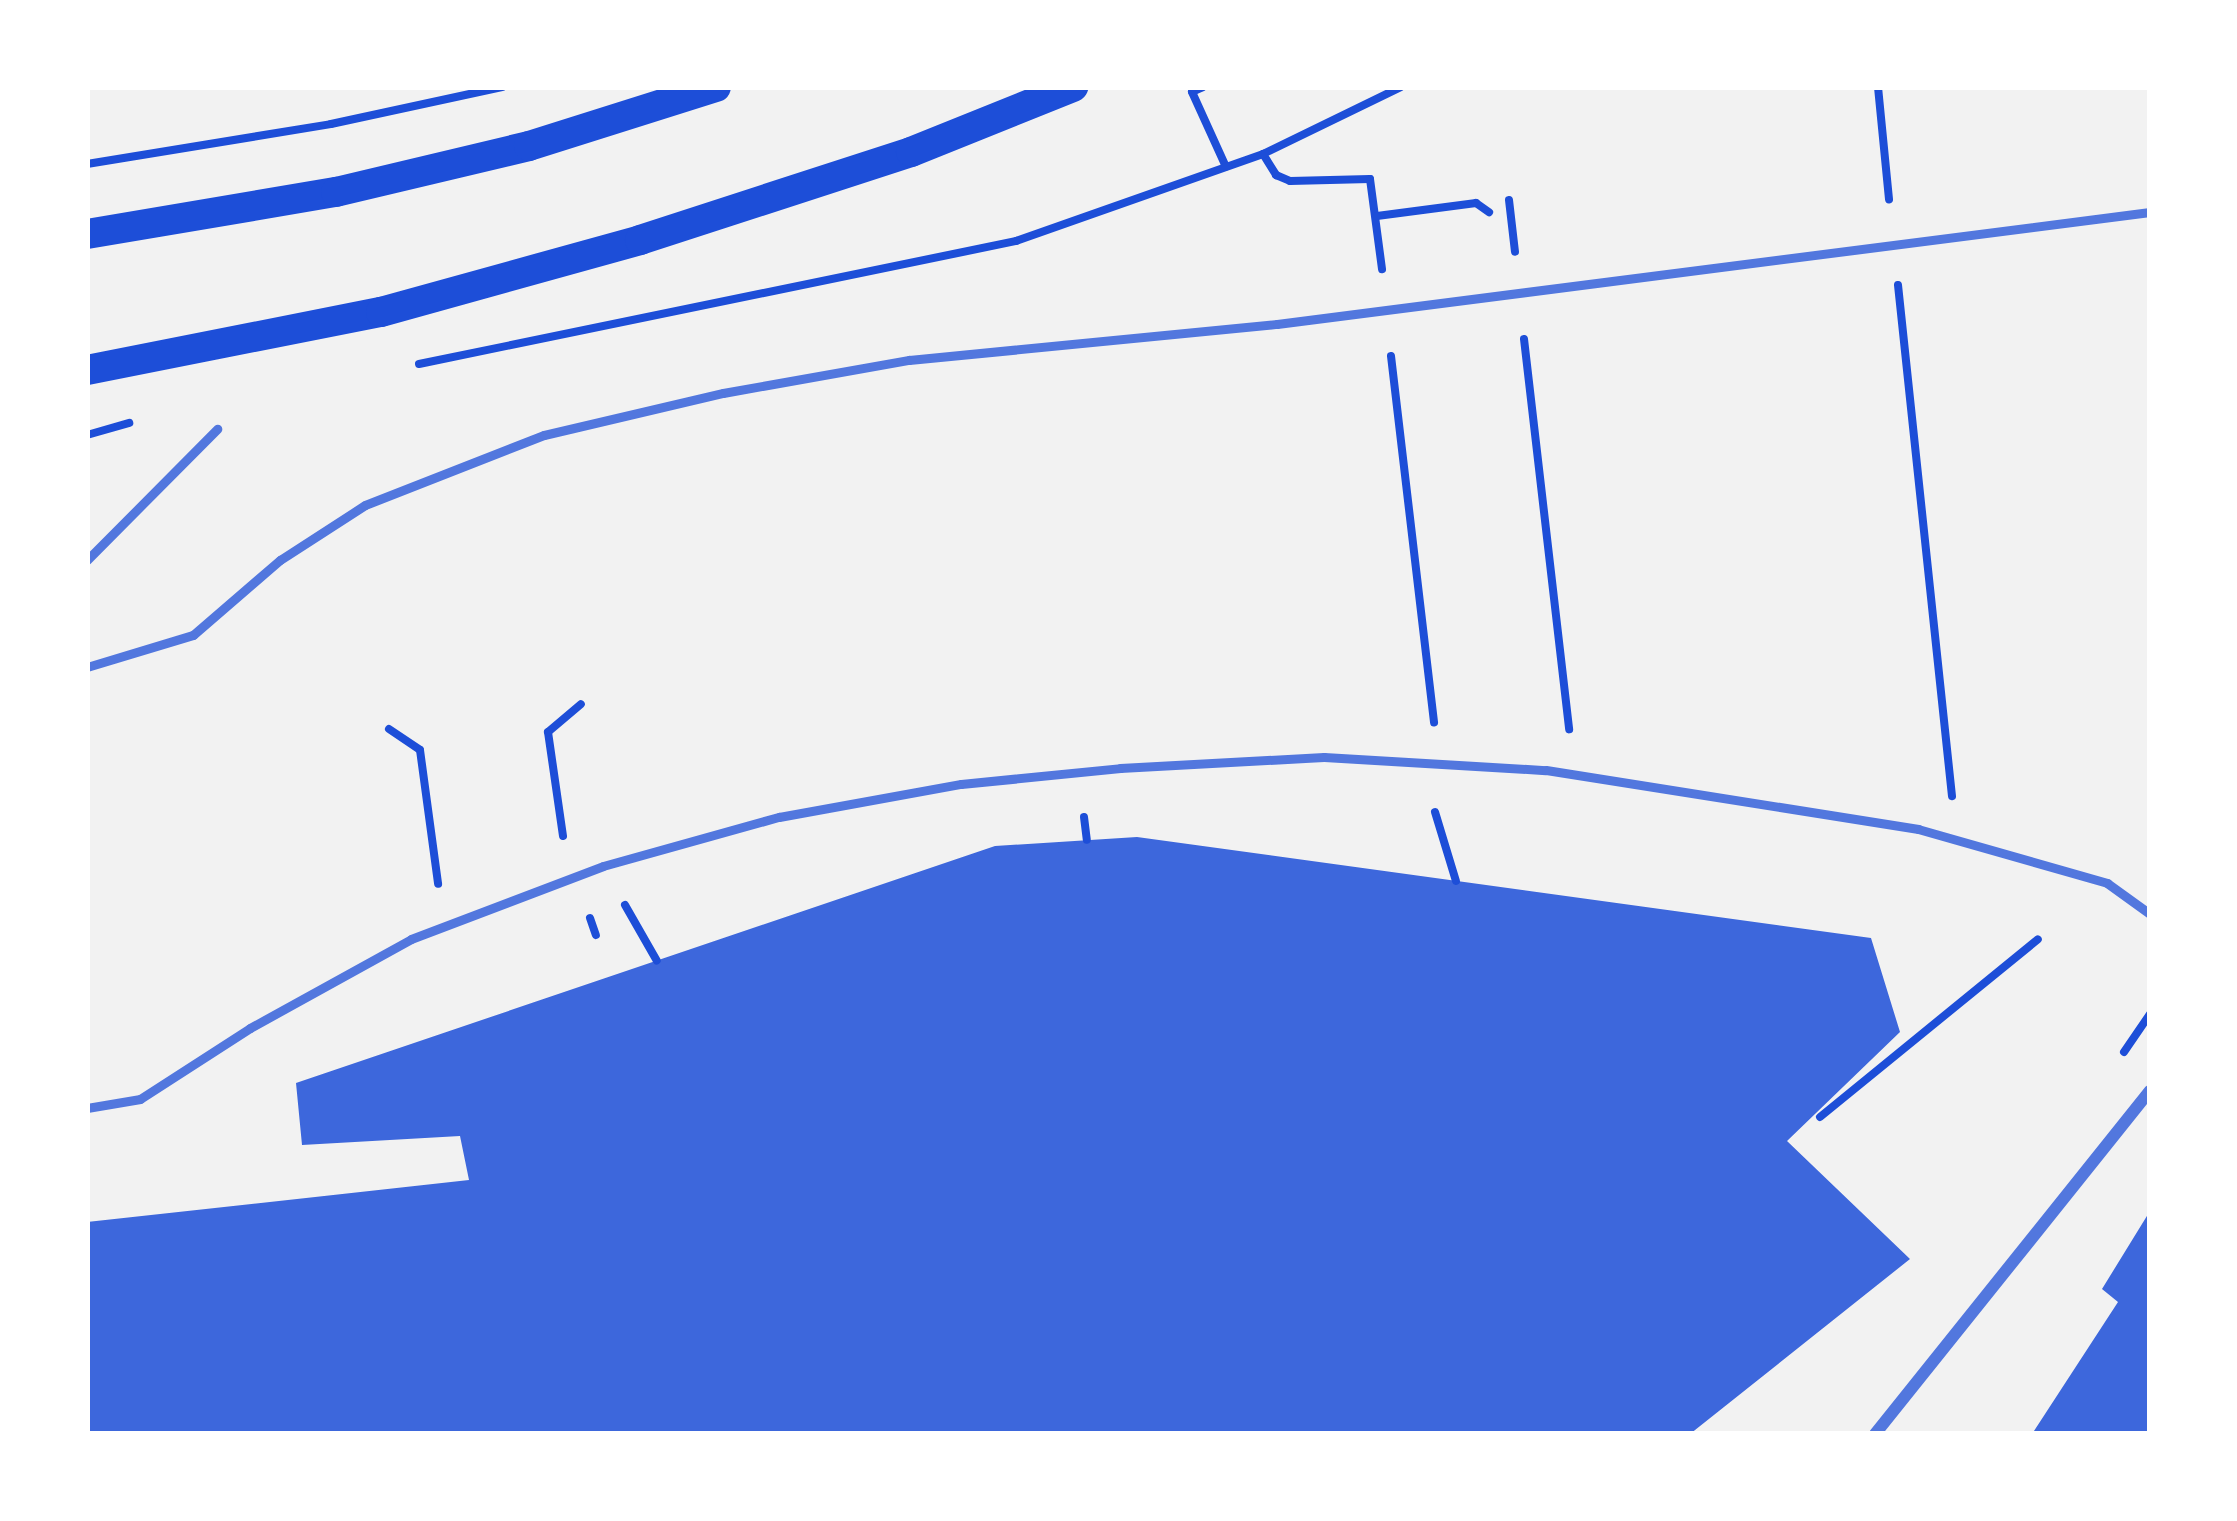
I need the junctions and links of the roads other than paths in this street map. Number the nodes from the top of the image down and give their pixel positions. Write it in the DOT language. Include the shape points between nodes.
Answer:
graph roads {
  1 [pos="716,87"];
  2 [pos="1073,87"];
  3 [pos="2150,212"];
  4 [pos="87,234"];
  5 [pos="87,370"];
  6 [pos="217,429"];
  7 [pos="87,560"];
  8 [pos="87,667"];
  9 [pos="2150,914"];
  10 [pos="2150,1091"];
  11 [pos="87,1108"];
  12 [pos="1875,1434"];
  1 -- 4 [label="main road" via="529,146 336,192"];
  2 -- 5 [label="main road" via="911,152 640,240 381,312"];
  3 -- 8 [label="lane" via="1091,346 909,360 723,393 544,435 365,505 280,560 193,634"];
  6 -- 7 [label="lane"];
  9 -- 11 [label="lane" via="2107,883 1918,829 1546,770 1324,757 961,784 779,817 603,866 411,939 140,1099"];
  10 -- 12 [label="street"];
}
